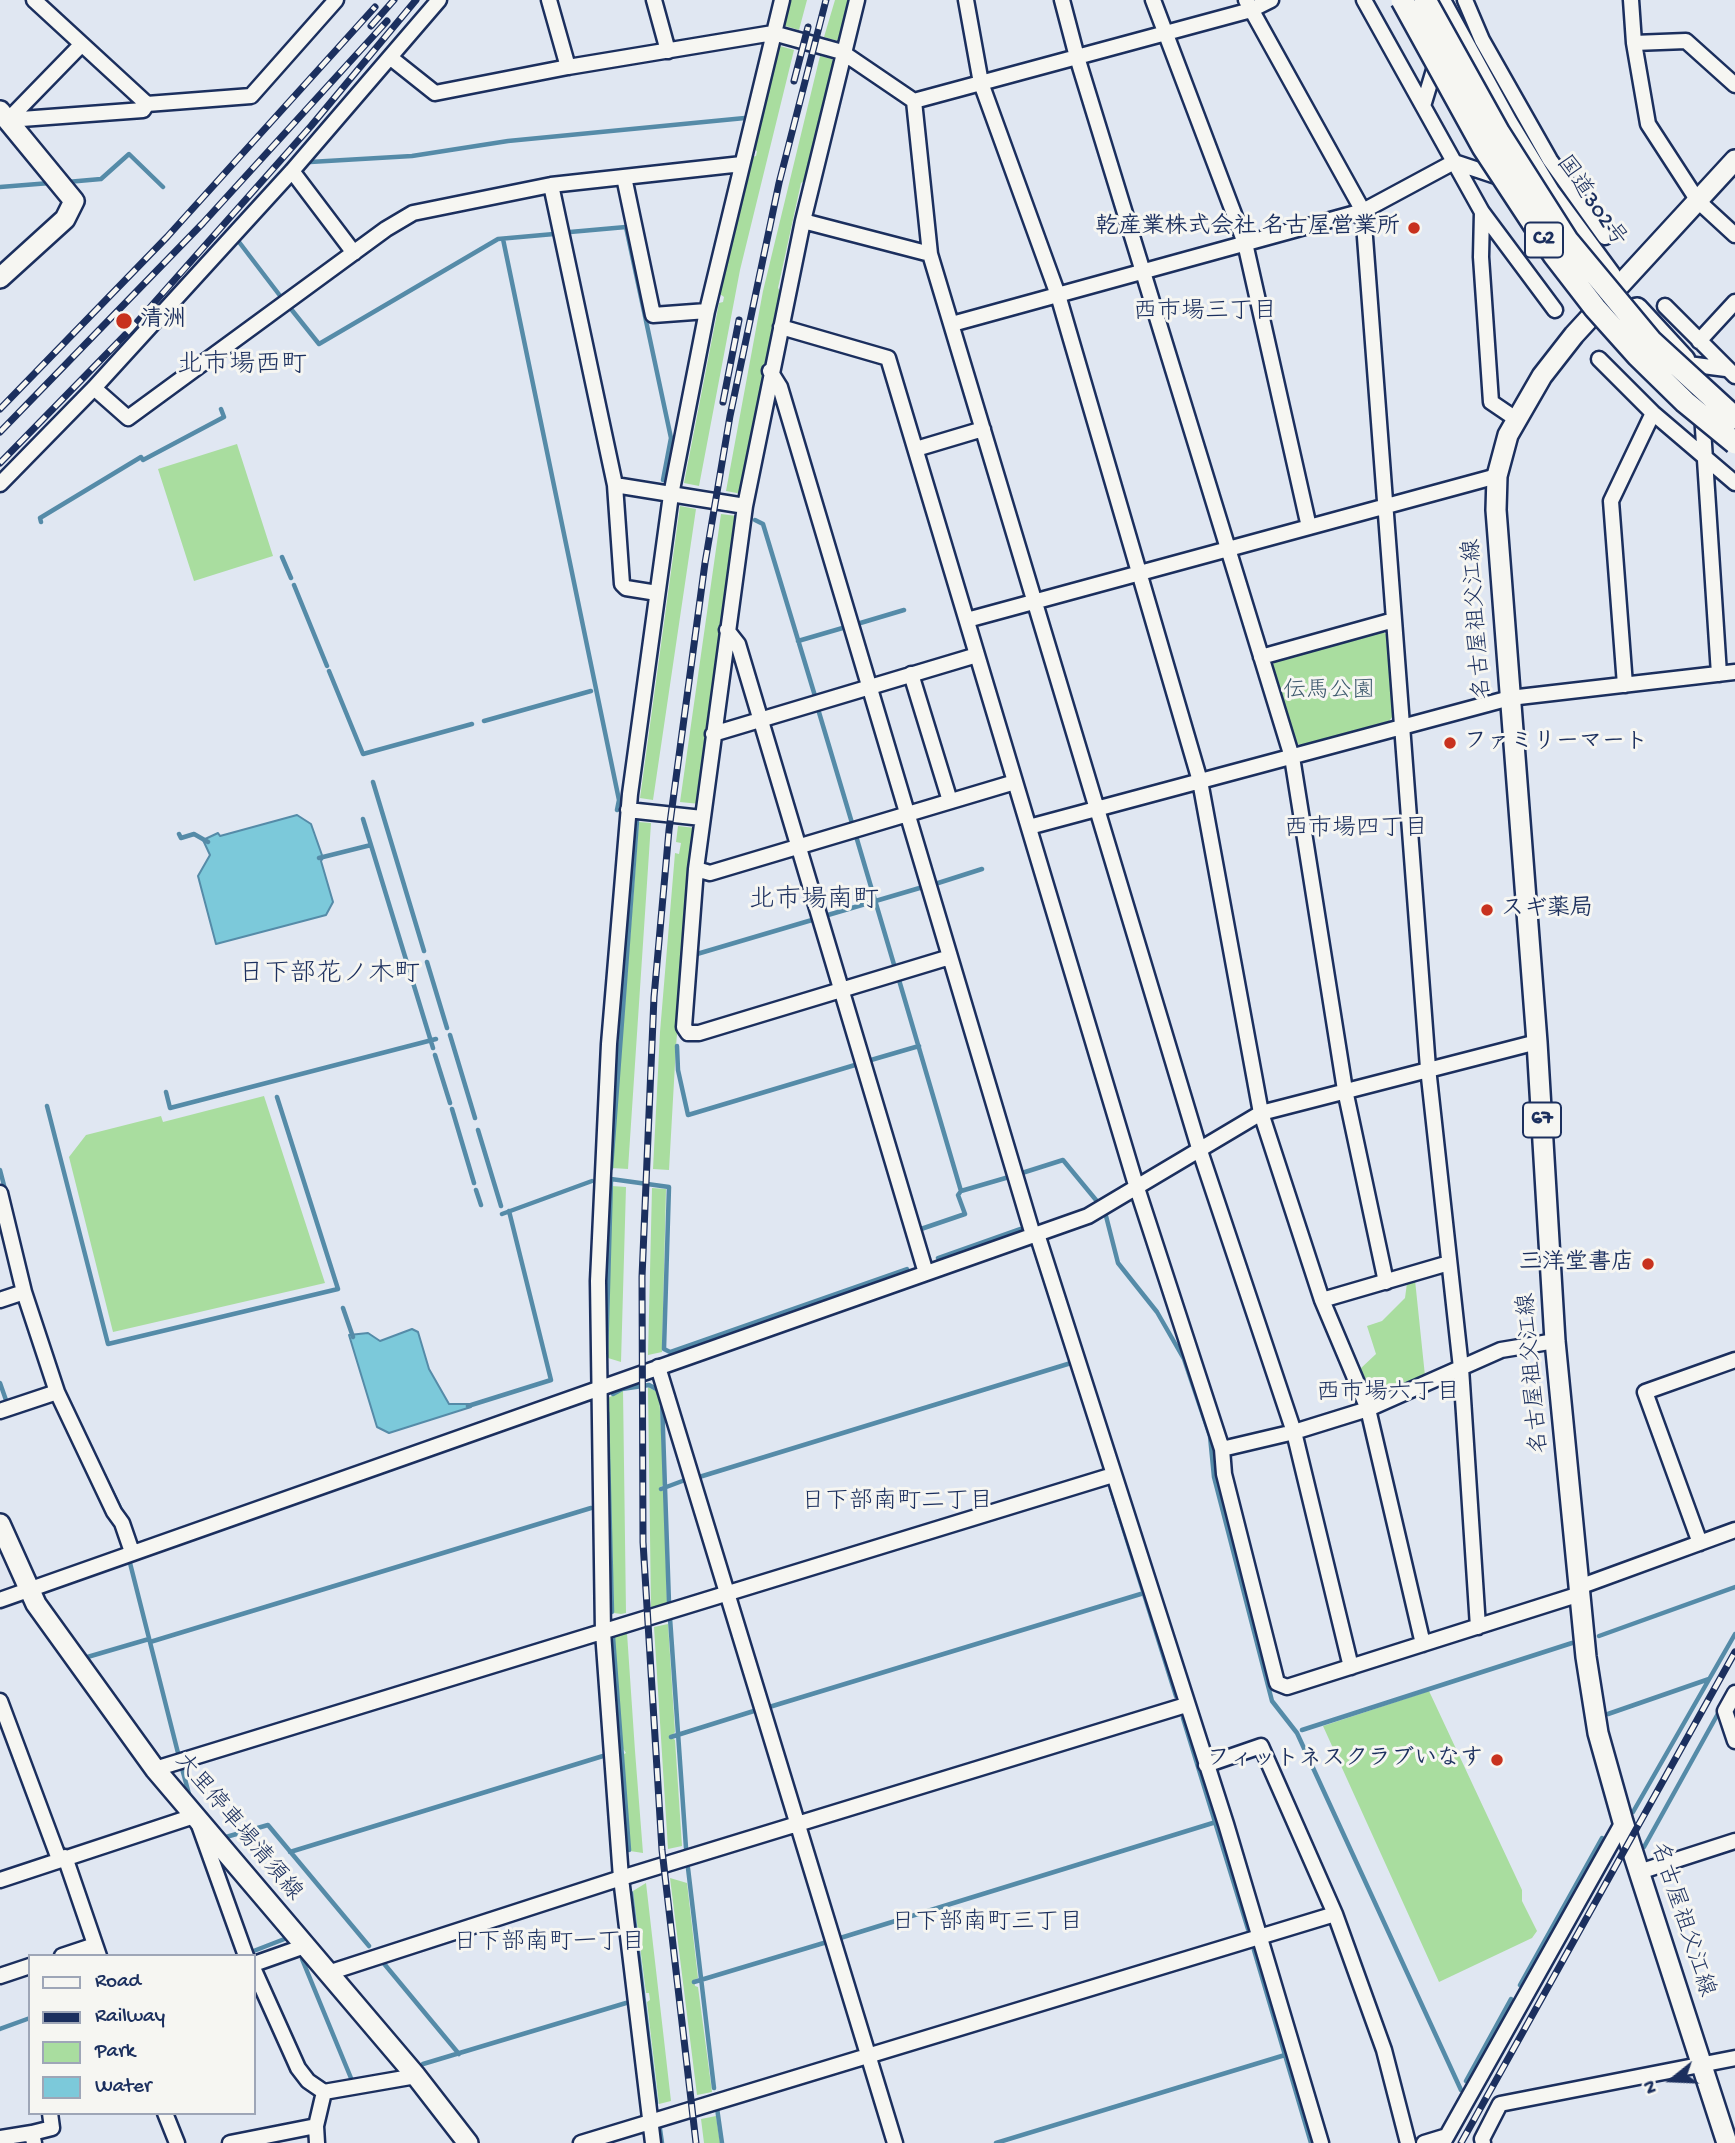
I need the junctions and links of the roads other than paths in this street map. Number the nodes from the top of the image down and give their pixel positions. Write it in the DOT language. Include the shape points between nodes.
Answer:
graph roads {
  1 [pos="34,0"];
  2 [pos="336,0"];
  3 [pos="439,0"];
  4 [pos="549,0"];
  5 [pos="654,0"];
  6 [pos="782,0"];
  7 [pos="857,0"];
  8 [pos="966,0"];
  9 [pos="1062,0"];
  10 [pos="1153,0"];
  11 [pos="1270,0"];
  12 [pos="1364,0"];
  13 [pos="1402,0"];
  14 [pos="1425,0"];
  15 [pos="1465,0"];
  16 [pos="1631,0"];
  17 [pos="1248,5"];
  18 [pos="1448,17"];
  19 [pos="773,33"];
  20 [pos="1164,34"];
  21 [pos="1482,40"];
  22 [pos="1634,44"];
  23 [pos="81,45"];
  24 [pos="668,51"];
  25 [pos="842,51"];
  26 [pos="1077,57"];
  27 [pos="391,58"];
  28 [pos="568,67"];
  29 [pos="981,83"];
  30 [pos="1735,85"];
  31 [pos="914,102"];
  32 [pos="147,104"];
  33 [pos="1423,106"];
  34 [pos="3,115"];
  35 [pos="1536,138"];
  36 [pos="1735,160"];
  37 [pos="1454,162"];
  38 [pos="1531,163"];
  39 [pos="741,164"];
  40 [pos="292,171"];
  41 [pos="624,177"];
  42 [pos="551,185"];
  43 [pos="1549,193"];
  44 [pos="1698,201"];
  45 [pos="1363,211"];
  46 [pos="1482,212"];
  47 [pos="803,221"];
  48 [pos="1735,235"];
  49 [pos="1605,237"];
  50 [pos="1245,243"];
  51 [pos="354,253"];
  52 [pos="930,254"];
  53 [pos="1142,271"];
  54 [pos="0,278"];
  55 [pos="1620,288"];
  56 [pos="1058,295"];
  57 [pos="1735,302"];
  58 [pos="1665,306"];
  59 [pos="1555,310"];
  60 [pos="707,311"];
  61 [pos="952,324"];
  62 [pos="780,327"];
  63 [pos="1699,341"];
  64 [pos="1599,359"];
  65 [pos="1694,369"];
  66 [pos="770,371"];
  67 [pos="1731,372"];
  68 [pos="94,388"];
  69 [pos="1735,405"];
  70 [pos="1653,414"];
  71 [pos="1735,418"];
  72 [pos="1516,419"];
  73 [pos="983,429"];
  74 [pos="1735,443"];
  75 [pos="915,449"];
  76 [pos="1708,463"];
  77 [pos="1497,476"];
  78 [pos="1735,483"];
  79 [pos="0,484"];
  80 [pos="615,485"];
  81 [pos="671,495"];
  82 [pos="745,506"];
  83 [pos="1386,506"];
  84 [pos="1309,527"];
  85 [pos="1228,549"];
  86 [pos="1139,573"];
  87 [pos="657,593"];
  88 [pos="1035,601"];
  89 [pos="967,620"];
  90 [pos="1394,620"];
  91 [pos="727,630"];
  92 [pos="977,654"];
  93 [pos="1261,657"];
  94 [pos="1735,673"];
  95 [pos="911,674"];
  96 [pos="1720,674"];
  97 [pos="1625,685"];
  98 [pos="869,687"];
  99 [pos="1510,698"];
  100 [pos="760,720"];
  101 [pos="1402,727"];
  102 [pos="713,734"];
  103 [pos="1292,757"];
  104 [pos="1200,781"];
  105 [pos="1015,782"];
  106 [pos="950,801"];
  107 [pos="1097,809"];
  108 [pos="628,810"];
  109 [pos="907,814"];
  110 [pos="702,818"];
  111 [pos="1029,827"];
  112 [pos="798,847"];
  113 [pos="696,869"];
  114 [pos="950,957"];
  115 [pos="841,990"];
  116 [pos="1537,1042"];
  117 [pos="1428,1068"];
  118 [pos="1345,1090"];
  119 [pos="1261,1113"];
  120 [pos="1199,1148"];
  121 [pos="1136,1185"];
  122 [pos="0,1193"];
  123 [pos="1035,1235"];
  124 [pos="1449,1263"];
  125 [pos="926,1273"];
  126 [pos="1386,1282"];
  127 [pos="24,1292"];
  128 [pos="0,1300"];
  129 [pos="1322,1300"];
  130 [pos="1555,1341"];
  131 [pos="1734,1362"];
  132 [pos="657,1367"];
  133 [pos="1461,1368"];
  134 [pos="597,1389"];
  135 [pos="57,1392"];
  136 [pos="1368,1409"];
  137 [pos="0,1410"];
  138 [pos="1294,1432"];
  139 [pos="1222,1449"];
  140 [pos="1113,1475"];
  141 [pos="0,1524"];
  142 [pos="1735,1530"];
  143 [pos="1700,1543"];
  144 [pos="132,1552"];
  145 [pos="29,1589"];
  146 [pos="1580,1591"];
  147 [pos="725,1593"];
  148 [pos="0,1600"];
  149 [pos="1478,1627"];
  150 [pos="603,1632"];
  151 [pos="1423,1644"];
  152 [pos="1351,1667"];
  153 [pos="1735,1693"];
  154 [pos="0,1701"];
  155 [pos="1186,1705"];
  156 [pos="1735,1741"];
  157 [pos="1206,1765"];
  158 [pos="155,1769"];
  159 [pos="196,1818"];
  160 [pos="1623,1822"];
  161 [pos="796,1825"];
  162 [pos="1735,1841"];
  163 [pos="62,1858"];
  164 [pos="1639,1872"];
  165 [pos="621,1878"];
  166 [pos="0,1880"];
  167 [pos="1335,1914"];
  168 [pos="1259,1938"];
  169 [pos="304,1946"];
  170 [pos="97,1950"];
  171 [pos="74,1954"];
  172 [pos="245,1954"];
  173 [pos="256,1963"];
  174 [pos="28,1967"];
  175 [pos="328,1973"];
  176 [pos="256,1974"];
  177 [pos="0,1976"];
  178 [pos="867,2055"];
  179 [pos="1735,2058"];
  180 [pos="1702,2064"];
  181 [pos="416,2076"];
  182 [pos="324,2092"];
  183 [pos="50,2115"];
  184 [pos="167,2115"];
  185 [pos="650,2121"];
  186 [pos="316,2126"];
  187 [pos="0,2138"];
  188 [pos="33,2138"];
  189 [pos="1445,2140"];
  190 [pos="177,2143"];
  191 [pos="230,2143"];
  192 [pos="317,2143"];
  193 [pos="468,2143"];
  194 [pos="581,2143"];
  195 [pos="653,2143"];
  196 [pos="895,2143"];
  197 [pos="1321,2143"];
  198 [pos="1408,2143"];
  199 [pos="1424,2143"];
  200 [pos="1483,2143"];
  201 [pos="1727,2143"];
  1 -- 23 [label="street"];
  2 -- 32 [label="street" via="251,96"];
  3 -- 27 [label="street"];
  4 -- 28 [label="street"];
  5 -- 24 [label="street"];
  6 -- 19 [label="street"];
  7 -- 25 [label="street"];
  8 -- 29 [label="street"];
  9 -- 26 [label="street"];
  10 -- 20 [label="street"];
  11 -- 17 [label="street"];
  12 -- 33 [label="street"];
  13 -- 74 [label="highway, C2, bridge" via="1483,147 1554,255 1638,356"];
  14 -- 71 [label="highway, C2, bridge" via="1499,133 1567,240 1651,341"];
  15 -- 21 [label="street"];
  16 -- 22 [label="street"];
  17 -- 20 [label="street"];
  17 -- 45 [label="street"];
  18 -- 21 [label="street"];
  18 -- 33 [label="street"];
  18 -- 38 [label="highway, 国道302号"];
  19 -- 24 [label="street"];
  19 -- 25 [label="street"];
  19 -- 39 [label="street"];
  20 -- 26 [label="street"];
  20 -- 50 [label="street"];
  21 -- 35 [label="street"];
  22 -- 30 [label="street" via="1686,41"];
  22 -- 44 [label="street" via="1648,124"];
  23 -- 32 [label="street"];
  23 -- 34 [label="street"];
  24 -- 28 [label="street"];
  25 -- 31 [label="street"];
  25 -- 47 [label="street"];
  26 -- 29 [label="street"];
  26 -- 53 [label="street"];
  27 -- 28 [label="street" via="435,93"];
  27 -- 40 [label="street"];
  29 -- 31 [label="street"];
  29 -- 56 [label="street"];
  31 -- 52 [label="street"];
  32 -- 34 [label="street" via="143,110"];
  33 -- 37 [label="street"];
  34 -- 54 [label="main road" via="75,201 65,219"];
  35 -- 38 [label="street"];
  35 -- 49 [label="street"];
  36 -- 44 [label="main road, 名古屋祖父江線 / 67"];
  37 -- 43 [label="street"];
  37 -- 45 [label="street"];
  37 -- 46 [label="street"];
  38 -- 43 [label="highway, 国道302号"];
  39 -- 41 [label="street"];
  39 -- 60 [label="street"];
  40 -- 51 [label="street"];
  40 -- 68 [label="street"];
  41 -- 42 [label="street"];
  41 -- 60 [label="street" via="653,315"];
  42 -- 51 [label="street" via="413,214"];
  42 -- 80 [label="street"];
  43 -- 55 [label="highway, 国道302号"];
  44 -- 48 [label="street"];
  44 -- 55 [label="main road, 名古屋祖父江線 / 67"];
  45 -- 50 [label="street"];
  45 -- 83 [label="street"];
  46 -- 59 [label="street"];
  46 -- 72 [label="street" via="1480,257 1491,402"];
  47 -- 52 [label="street"];
  47 -- 62 [label="street"];
  50 -- 53 [label="street"];
  50 -- 84 [label="street"];
  51 -- 68 [label="street" via="128,418"];
  52 -- 61 [label="street"];
  53 -- 56 [label="street"];
  53 -- 85 [label="street"];
  55 -- 65 [label="highway, 国道302号"];
  55 -- 72 [label="main road, 名古屋祖父江線 / 67" via="1574,335"];
  56 -- 61 [label="street"];
  56 -- 86 [label="street"];
  57 -- 63 [label="street"];
  58 -- 63 [label="street"];
  60 -- 81 [label="street"];
  61 -- 73 [label="street"];
  62 -- 66 [label="street"];
  62 -- 75 [label="street" via="888,358"];
  63 -- 67 [label="street"];
  64 -- 70 [label="street"];
  65 -- 67 [label="street"];
  65 -- 69 [label="highway, 国道302号"];
  65 -- 76 [label="street"];
  66 -- 82 [label="street"];
  66 -- 98 [label="street" via="780,387"];
  68 -- 79 [label="street"];
  70 -- 76 [label="street"];
  70 -- 97 [label="street" via="1611,501"];
  72 -- 77 [label="main road, 名古屋祖父江線 / 67"];
  73 -- 75 [label="street"];
  73 -- 88 [label="street"];
  75 -- 89 [label="street"];
  76 -- 78 [label="street"];
  76 -- 96 [label="street" via="1705,474"];
  77 -- 83 [label="street"];
  77 -- 99 [label="main road, 名古屋祖父江線 / 67"];
  80 -- 81 [label="street"];
  80 -- 87 [label="street" via="622,584"];
  81 -- 82 [label="street"];
  81 -- 87 [label="street"];
  82 -- 91 [label="street"];
  83 -- 84 [label="street"];
  83 -- 90 [label="street"];
  84 -- 85 [label="street"];
  85 -- 86 [label="street"];
  85 -- 93 [label="street"];
  86 -- 88 [label="street"];
  86 -- 104 [label="street"];
  87 -- 108 [label="street"];
  88 -- 89 [label="street"];
  88 -- 107 [label="street"];
  89 -- 92 [label="street"];
  90 -- 93 [label="street"];
  90 -- 101 [label="street"];
  91 -- 100 [label="street" via="737,644"];
  91 -- 102 [label="street"];
  92 -- 95 [label="street"];
  92 -- 105 [label="street"];
  93 -- 103 [label="street"];
  94 -- 96 [label="street"];
  95 -- 98 [label="street"];
  95 -- 106 [label="street"];
  96 -- 97 [label="street"];
  97 -- 99 [label="street"];
  98 -- 100 [label="street"];
  98 -- 109 [label="street"];
  99 -- 101 [label="street"];
  99 -- 116 [label="main road, 名古屋祖父江線 / 67"];
  100 -- 102 [label="street"];
  100 -- 112 [label="street"];
  101 -- 103 [label="street"];
  101 -- 117 [label="street"];
  102 -- 110 [label="street"];
  103 -- 104 [label="street"];
  103 -- 118 [label="street"];
  104 -- 107 [label="street"];
  104 -- 119 [label="street"];
  105 -- 106 [label="street"];
  105 -- 111 [label="street"];
  106 -- 109 [label="street"];
  107 -- 111 [label="street"];
  107 -- 120 [label="street"];
  108 -- 110 [label="street"];
  108 -- 134 [label="street" via="602,1174"];
  109 -- 112 [label="street"];
  109 -- 114 [label="street"];
  110 -- 113 [label="street"];
  111 -- 121 [label="street"];
  112 -- 113 [label="street" via="710,873"];
  112 -- 115 [label="street"];
  113 -- 115 [label="street" via="684,1027 688,1033"];
  114 -- 115 [label="street"];
  114 -- 123 [label="street"];
  115 -- 125 [label="street"];
  116 -- 117 [label="street"];
  116 -- 130 [label="main road, 名古屋祖父江線 / 67"];
  117 -- 118 [label="street"];
  117 -- 124 [label="street"];
  118 -- 119 [label="street"];
  118 -- 126 [label="street"];
  119 -- 120 [label="street"];
  119 -- 129 [label="street"];
  120 -- 121 [label="street"];
  120 -- 138 [label="street"];
  121 -- 123 [label="street" via="1088,1216"];
  121 -- 139 [label="street"];
  122 -- 127 [label="street"];
  123 -- 125 [label="street"];
  123 -- 140 [label="street"];
  124 -- 126 [label="street"];
  124 -- 133 [label="street"];
  125 -- 132 [label="street"];
  126 -- 129 [label="street"];
  127 -- 128 [label="street"];
  127 -- 135 [label="street"];
  129 -- 136 [label="street"];
  130 -- 133 [label="street" via="1501,1350"];
  130 -- 146 [label="main road, 名古屋祖父江線 / 67"];
  131 -- 143 [label="street" via="1646,1392"];
  132 -- 134 [label="street"];
  132 -- 147 [label="street"];
  133 -- 136 [label="street"];
  133 -- 149 [label="street"];
  134 -- 144 [label="street"];
  134 -- 150 [label="street"];
  135 -- 137 [label="street"];
  135 -- 144 [label="street"];
  136 -- 138 [label="street"];
  136 -- 151 [label="street"];
  138 -- 139 [label="street"];
  138 -- 152 [label="street"];
  139 -- 152 [label="street" via="1224,1474 1277,1683 1287,1687"];
  140 -- 147 [label="street"];
  140 -- 155 [label="street"];
  141 -- 145 [label="main road, 大里停車場清須線"];
  142 -- 143 [label="street"];
  143 -- 146 [label="street"];
  144 -- 145 [label="street"];
  145 -- 148 [label="street"];
  145 -- 158 [label="main road, 大里停車場清須線"];
  146 -- 149 [label="street"];
  146 -- 160 [label="main road, 名古屋祖父江線 / 67" via="1598,1733"];
  147 -- 150 [label="street"];
  147 -- 161 [label="street"];
  149 -- 151 [label="street"];
  150 -- 158 [label="street"];
  150 -- 165 [label="street"];
  151 -- 152 [label="street"];
  153 -- 156 [label="street" via="1726,1711"];
  154 -- 163 [label="street"];
  155 -- 157 [label="street"];
  155 -- 161 [label="street"];
  157 -- 167 [label="street" via="1261,1746"];
  157 -- 168 [label="street"];
  158 -- 159 [label="main road, 大里停車場清須線"];
  159 -- 163 [label="street"];
  159 -- 169 [label="main road, 大里停車場清須線"];
  159 -- 172 [label="street"];
  160 -- 164 [label="main road, 名古屋祖父江線 / 67"];
  160 -- 189 [label="street"];
  161 -- 165 [label="street"];
  161 -- 178 [label="street"];
  162 -- 164 [label="street"];
  163 -- 166 [label="street"];
  163 -- 170 [label="street"];
  164 -- 180 [label="main road, 名古屋祖父江線 / 67"];
  165 -- 175 [label="street"];
  165 -- 185 [label="street"];
  167 -- 168 [label="street"];
  167 -- 198 [label="street" via="1384,2050"];
  168 -- 178 [label="street"];
  168 -- 197 [label="street"];
  169 -- 173 [label="street"];
  169 -- 175 [label="main road, 大里停車場清須線"];
  170 -- 171 [label="street"];
  174 -- 177 [label="street"];
  175 -- 181 [label="main road, 大里停車場清須線"];
  176 -- 182 [label="street" via="298,2068"];
  178 -- 185 [label="street"];
  178 -- 196 [label="street"];
  179 -- 180 [label="street"];
  180 -- 200 [label="street" via="1500,2104"];
  180 -- 201 [label="main road, 名古屋祖父江線 / 67"];
  181 -- 182 [label="street"];
  181 -- 193 [label="main road, 大里停車場清須線"];
  182 -- 186 [label="street"];
  183 -- 188 [label="street" via="52,2128"];
  184 -- 190 [label="street"];
  185 -- 194 [label="street"];
  185 -- 195 [label="street"];
  186 -- 191 [label="street"];
  186 -- 192 [label="street"];
  187 -- 188 [label="street"];
  189 -- 199 [label="street"];
}
